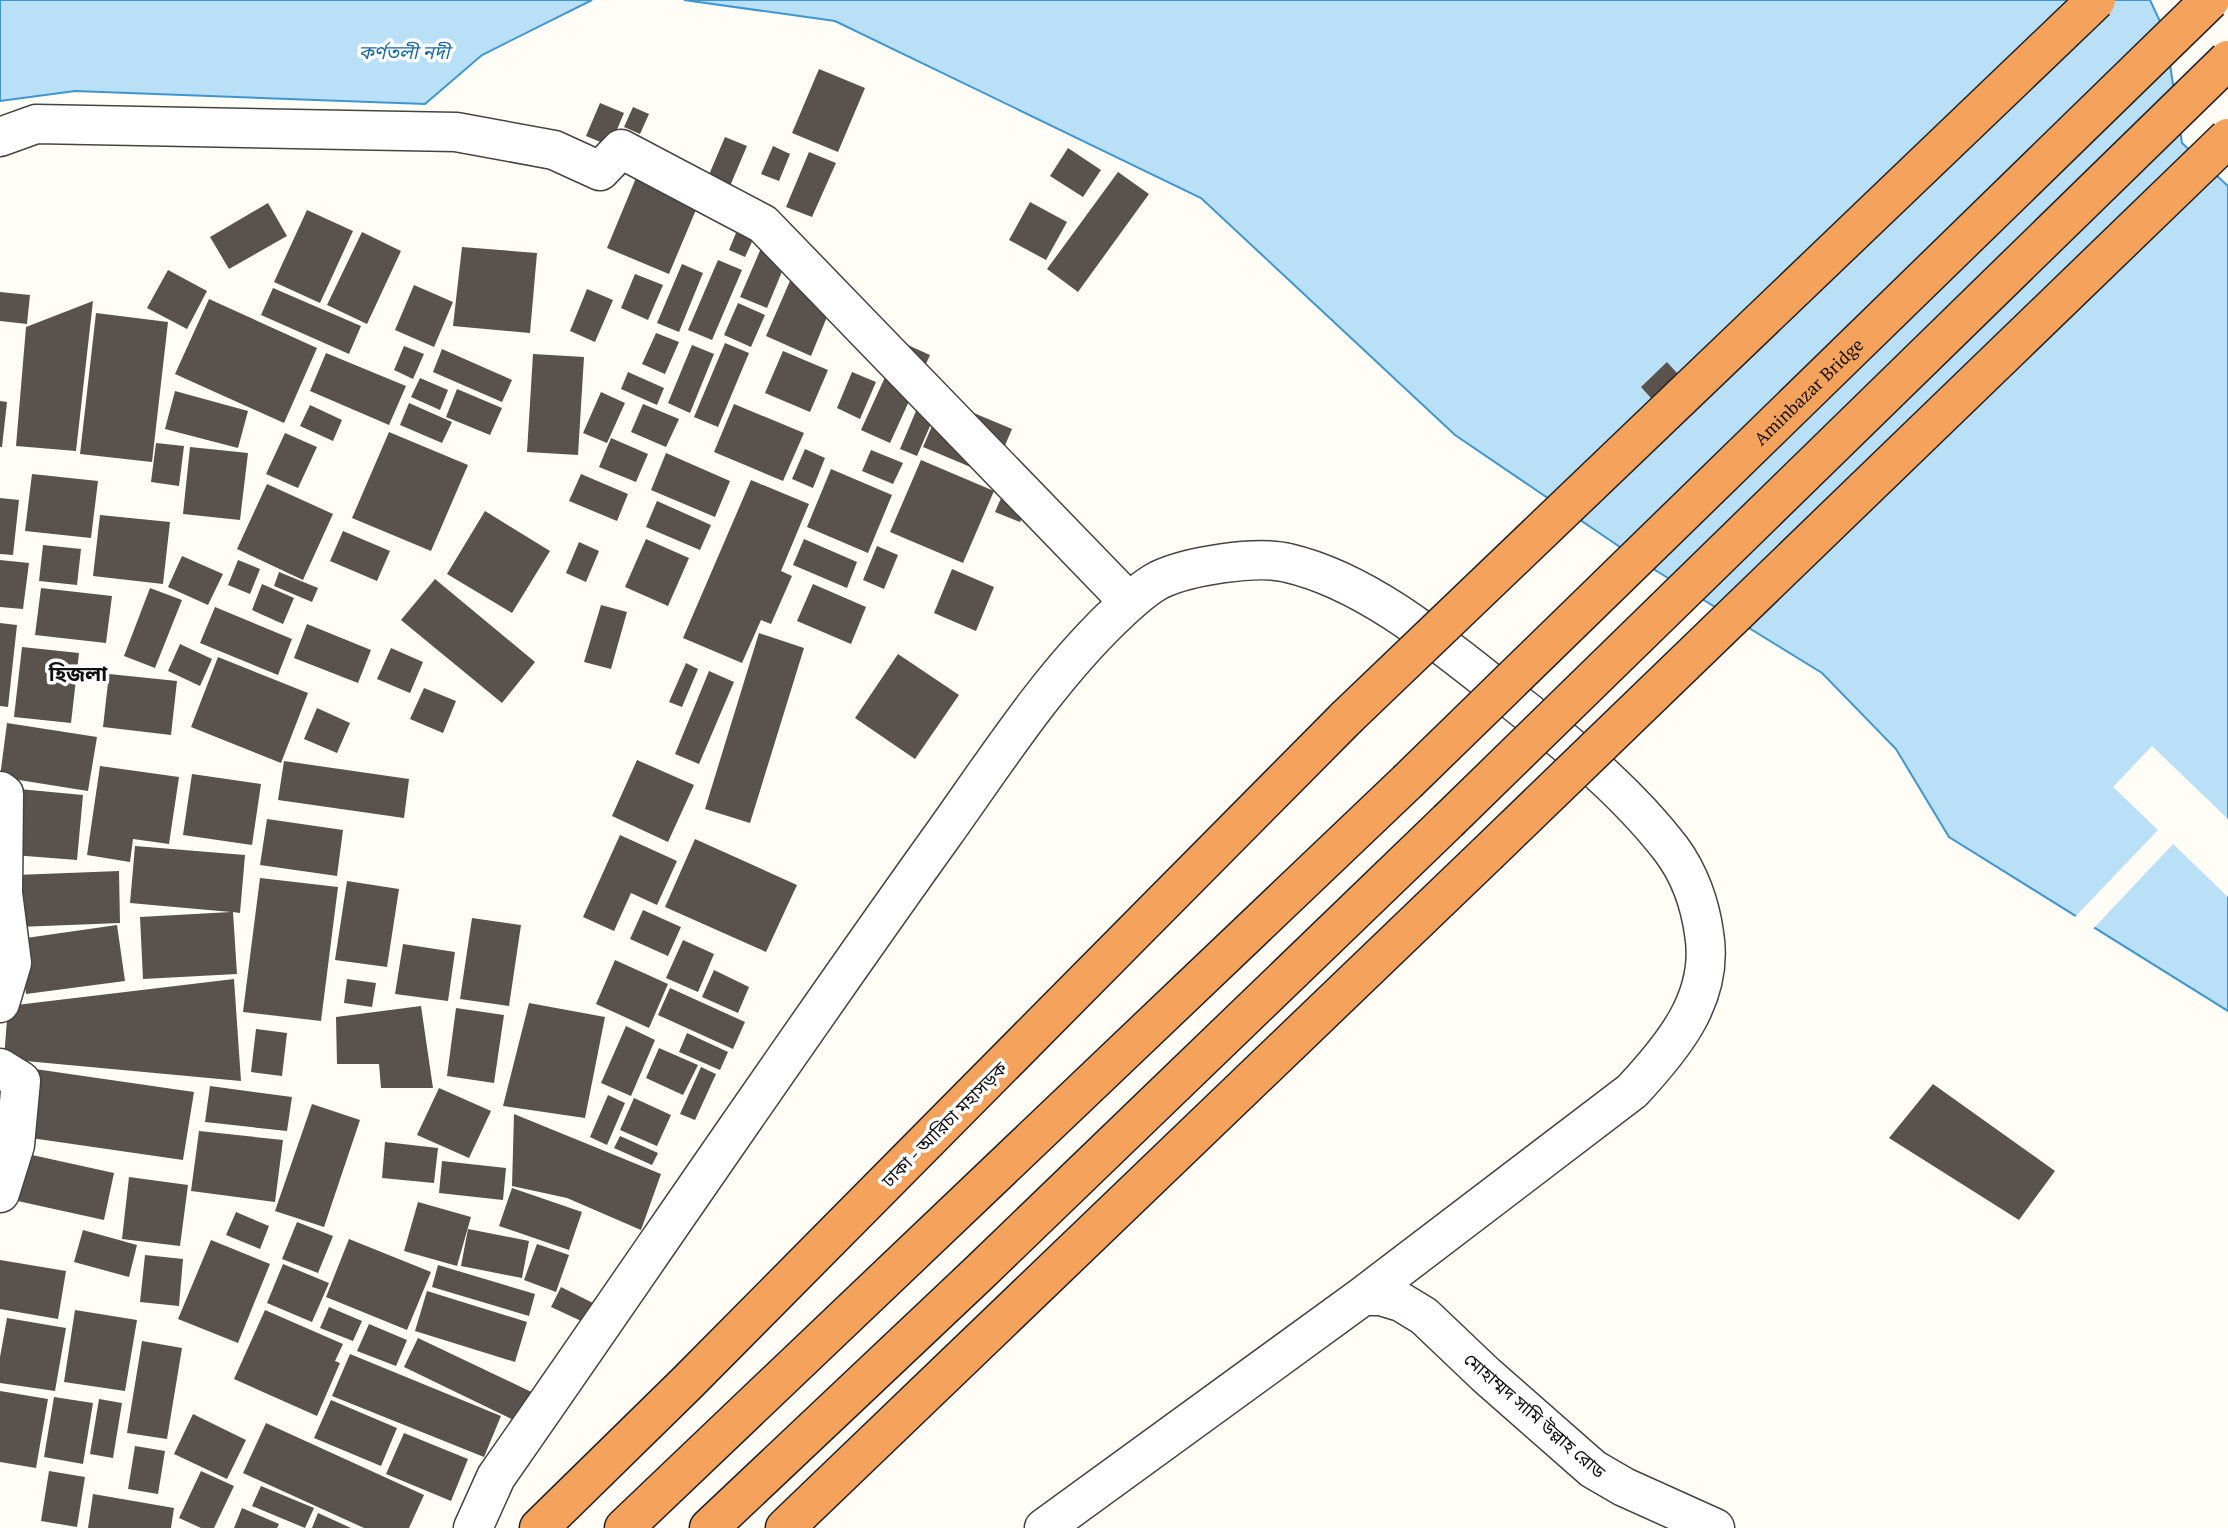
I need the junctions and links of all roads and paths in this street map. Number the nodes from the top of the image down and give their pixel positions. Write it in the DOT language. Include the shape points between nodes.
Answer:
graph roads {
  1 [pos="2096,0"];
  2 [pos="2210,0"];
  3 [pos="2228,60"];
  4 [pos="0,137"];
  5 [pos="2228,138"];
  6 [pos="1129,602"];
  7 [pos="0,791"];
  8 [pos="0,1003"];
  9 [pos="0,1068"];
  10 [pos="0,1192"];
  11 [pos="1363,1296"];
  12 [pos="496,1477"];
  13 [pos="461,1528"];
  14 [pos="473,1528"];
  15 [pos="539,1528"];
  16 [pos="624,1528"];
  17 [pos="709,1528"];
  18 [pos="785,1528"];
  19 [pos="1044,1528"];
  20 [pos="1715,1528"];
  1 -- 15 [label="highway, ঢাকা - আরিচা মহাসড়ক, bridge" via="1346,718"];
  2 -- 16 [label="highway, Aminbazar Bridge, bridge" via="1407,782"];
  3 -- 17 [label="highway, bridge" via="1448,821"];
  4 -- 6 [label="street" via="36,124 456,132 554,150 600,171 621,149 764,224"];
  5 -- 18 [label="highway, bridge"];
  6 -- 11 [label="street" via="1159,580 1242,561 1285,562 1337,580 1409,623 1575,751 1674,853 1695,894 1706,937 1703,981 1689,1017 1666,1055 1632,1091"];
  6 -- 12 [label="street" via="1091,639 1022,723"];
  7 -- 8 [label="street" via="4,794 3,893 12,963"];
  9 -- 10 [label="street" via="21,1081 15,1145"];
  11 -- 19 [label="street"];
  11 -- 20 [label="street, মোহাম্মদ সামি উল্লাহ রোড" via="1401,1302 1424,1316 1593,1469"];
  12 -- 13 [label="street"];
  12 -- 14 [label="street"];
}
